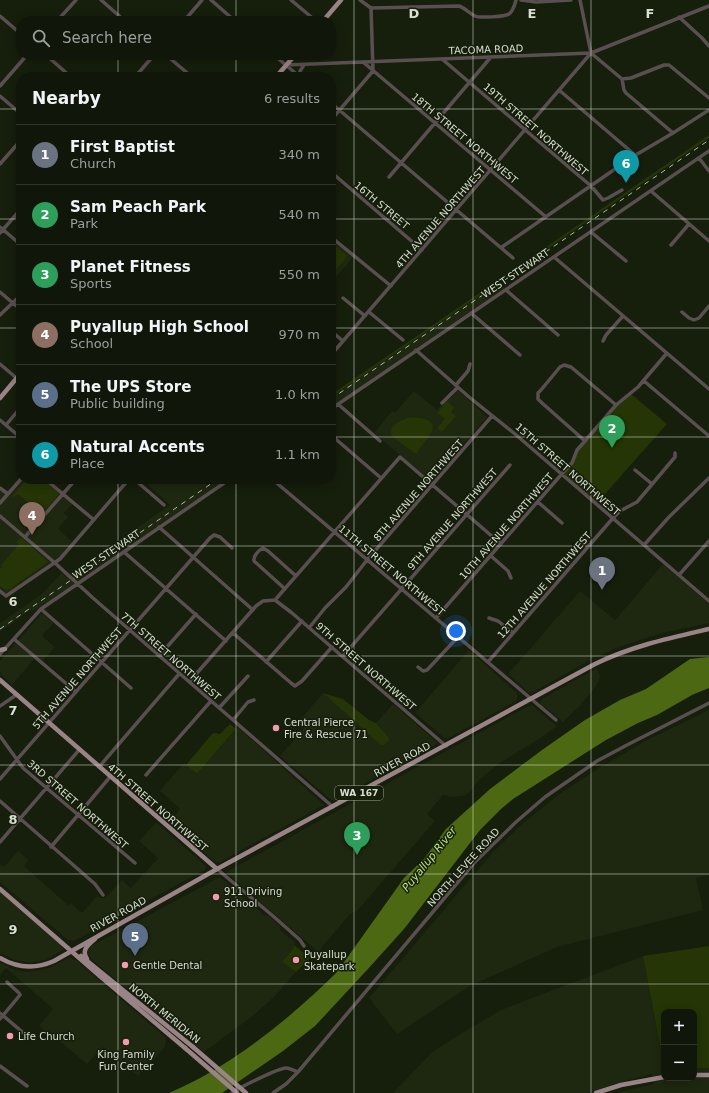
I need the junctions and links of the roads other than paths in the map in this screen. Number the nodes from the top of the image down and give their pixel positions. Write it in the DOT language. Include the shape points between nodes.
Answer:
graph roads {
  1 [pos="76,0"];
  2 [pos="100,0"];
  3 [pos="202,0"];
  4 [pos="211,0"];
  5 [pos="291,0"];
  6 [pos="341,0"];
  7 [pos="360,0"];
  8 [pos="516,0"];
  9 [pos="521,0"];
  10 [pos="571,0"];
  11 [pos="580,0"];
  12 [pos="709,6"];
  13 [pos="371,8"];
  14 [pos="0,16"];
  15 [pos="62,16"];
  16 [pos="119,16"];
  17 [pos="188,16"];
  18 [pos="229,16"];
  19 [pos="310,16"];
  20 [pos="327,16"];
  21 [pos="679,17"];
  22 [pos="16,30"];
  23 [pos="709,46"];
  24 [pos="591,53"];
  25 [pos="491,57"];
  26 [pos="442,59"];
  27 [pos="23,60"];
  28 [pos="52,60"];
  29 [pos="150,60"];
  30 [pos="172,60"];
  31 [pos="280,60"];
  32 [pos="290,60"];
  33 [pos="363,62"];
  34 [pos="373,62"];
  35 [pos="286,65"];
  36 [pos="304,65"];
  37 [pos="373,71"];
  38 [pos="65,72"];
  39 [pos="139,72"];
  40 [pos="186,72"];
  41 [pos="280,72"];
  42 [pos="294,72"];
  43 [pos="300,72"];
  44 [pos="622,79"];
  45 [pos="470,83"];
  46 [pos="0,86"];
  47 [pos="559,90"];
  48 [pos="0,96"];
  49 [pos="709,98"];
  50 [pos="336,107"];
  51 [pos="16,110"];
  52 [pos="339,110"];
  53 [pos="709,110"];
  54 [pos="336,114"];
  55 [pos="436,123"];
  56 [pos="525,130"];
  57 [pos="673,133"];
  58 [pos="16,146"];
  59 [pos="709,150"];
  60 [pos="635,155"];
  61 [pos="699,158"];
  62 [pos="402,163"];
  63 [pos="0,164"];
  64 [pos="491,170"];
  65 [pos="709,171"];
  66 [pos="336,176"];
  67 [pos="389,177"];
  68 [pos="591,186"];
  69 [pos="622,190"];
  70 [pos="650,191"];
  71 [pos="457,210"];
  72 [pos="16,214"];
  73 [pos="546,217"];
  74 [pos="689,224"];
  75 [pos="1,230"];
  76 [pos="591,232"];
  77 [pos="16,241"];
  78 [pos="336,241"];
  79 [pos="709,241"];
  80 [pos="671,245"];
  81 [pos="502,247"];
  82 [pos="422,250"];
  83 [pos="554,257"];
  84 [pos="513,258"];
  85 [pos="626,261"];
  86 [pos="391,286"];
  87 [pos="506,290"];
  88 [pos="0,292"];
  89 [pos="344,298"];
  90 [pos="16,300"];
  91 [pos="13,303"];
  92 [pos="16,306"];
  93 [pos="709,306"];
  94 [pos="369,312"];
  95 [pos="682,312"];
  96 [pos="471,313"];
  97 [pos="0,315"];
  98 [pos="365,316"];
  99 [pos="623,316"];
  100 [pos="695,319"];
  101 [pos="701,322"];
  102 [pos="336,335"];
  103 [pos="558,335"];
  104 [pos="403,340"];
  105 [pos="343,341"];
  106 [pos="603,341"];
  107 [pos="336,349"];
  108 [pos="416,350"];
  109 [pos="667,354"];
  110 [pos="520,355"];
  111 [pos="0,364"];
  112 [pos="470,364"];
  113 [pos="16,378"];
  114 [pos="644,380"];
  115 [pos="709,381"];
  116 [pos="457,386"];
  117 [pos="705,386"];
  118 [pos="709,389"];
  119 [pos="0,398"];
  120 [pos="442,403"];
  121 [pos="338,404"];
  122 [pos="616,405"];
  123 [pos="16,412"];
  124 [pos="492,416"];
  125 [pos="0,420"];
  126 [pos="6,425"];
  127 [pos="16,434"];
  128 [pos="709,436"];
  129 [pos="336,440"];
  130 [pos="585,440"];
  131 [pos="380,441"];
  132 [pos="675,453"];
  133 [pos="510,465"];
  134 [pos="636,470"];
  135 [pos="562,474"];
  136 [pos="381,478"];
  137 [pos="709,478"];
  138 [pos="17,484"];
  139 [pos="51,484"];
  140 [pos="72,484"];
  141 [pos="125,484"];
  142 [pos="140,484"];
  143 [pos="223,484"];
  144 [pos="278,484"];
  145 [pos="652,484"];
  146 [pos="433,485"];
  147 [pos="0,488"];
  148 [pos="8,494"];
  149 [pos="63,494"];
  150 [pos="538,502"];
  151 [pos="0,503"];
  152 [pos="164,505"];
  153 [pos="467,515"];
  154 [pos="0,516"];
  155 [pos="613,518"];
  156 [pos="94,520"];
  157 [pos="562,523"];
  158 [pos="159,527"];
  159 [pos="335,532"];
  160 [pos="25,537"];
  161 [pos="709,541"];
  162 [pos="501,544"];
  163 [pos="644,545"];
  164 [pos="232,548"];
  165 [pos="124,552"];
  166 [pos="491,556"];
  167 [pos="193,557"];
  168 [pos="367,560"];
  169 [pos="55,563"];
  170 [pos="678,575"];
  171 [pos="296,576"];
  172 [pos="511,578"];
  173 [pos="77,584"];
  174 [pos="166,588"];
  175 [pos="285,589"];
  176 [pos="401,589"];
  177 [pos="0,591"];
  178 [pos="275,600"];
  179 [pos="709,601"];
  180 [pos="41,609"];
  181 [pos="253,610"];
  182 [pos="196,614"];
  183 [pos="436,618"];
  184 [pos="489,618"];
  185 [pos="302,621"];
  186 [pos="310,628"];
  187 [pos="129,630"];
  188 [pos="709,630"];
  189 [pos="233,633"];
  190 [pos="513,633"];
  191 [pos="458,637"];
  192 [pos="14,639"];
  193 [pos="226,640"];
  194 [pos="332,647"];
  195 [pos="5,648"];
  196 [pos="0,650"];
  197 [pos="0,654"];
  198 [pos="159,656"];
  199 [pos="343,656"];
  200 [pos="102,662"];
  201 [pos="266,662"];
  202 [pos="488,662"];
  203 [pos="418,667"];
  204 [pos="180,674"];
  205 [pos="248,676"];
  206 [pos="0,681"];
  207 [pos="189,682"];
  208 [pos="131,688"];
  209 [pos="76,692"];
  210 [pos="16,695"];
  211 [pos="531,699"];
  212 [pos="254,700"];
  213 [pos="211,701"];
  214 [pos="709,703"];
  215 [pos="0,706"];
  216 [pos="220,708"];
  217 [pos="233,720"];
  218 [pos="556,720"];
  219 [pos="49,723"];
  220 [pos="0,736"];
  221 [pos="446,746"];
  222 [pos="79,750"];
  223 [pos="16,760"];
  224 [pos="99,767"];
  225 [pos="146,775"];
  226 [pos="110,777"];
  227 [pos="0,779"];
  228 [pos="47,788"];
  229 [pos="0,801"];
  230 [pos="333,807"];
  231 [pos="78,814"];
  232 [pos="20,820"];
  233 [pos="0,842"];
  234 [pos="51,847"];
  235 [pos="134,863"];
  236 [pos="217,869"];
  237 [pos="0,889"];
  238 [pos="103,895"];
  239 [pos="102,933"];
  240 [pos="60,941"];
  241 [pos="304,946"];
  242 [pos="71,950"];
  243 [pos="0,958"];
  244 [pos="56,959"];
  245 [pos="94,966"];
  246 [pos="7,982"];
  247 [pos="2,1014"];
  248 [pos="0,1019"];
  249 [pos="27,1036"];
  250 [pos="0,1066"];
  251 [pos="298,1072"];
  252 [pos="697,1075"];
  253 [pos="709,1075"];
  254 [pos="661,1078"];
  255 [pos="27,1086"];
  256 [pos="232,1093"];
  257 [pos="237,1093"];
  258 [pos="246,1093"];
  259 [pos="273,1093"];
  260 [pos="596,1093"];
  1 -- 15 [label="street"];
  2 -- 16 [label="street"];
  3 -- 17 [label="street"];
  4 -- 18 [label="street"];
  5 -- 19 [label="street"];
  6 -- 20 [label="main road"];
  7 -- 13 [label="street"];
  8 -- 13 [label="street" via="507,15 481,17 474,16 459,6"];
  9 -- 10 [label="street"];
  11 -- 24 [label="street"];
  12 -- 21 [label="street, TACOMA ROAD"];
  13 -- 34 [label="street"];
  14 -- 22 [label="street"];
  21 -- 23 [label="street"];
  21 -- 24 [label="street, TACOMA ROAD"];
  24 -- 25 [label="street, TACOMA ROAD"];
  24 -- 44 [label="street"];
  24 -- 47 [label="street, 4TH AVENUE NORTHWEST"];
  25 -- 26 [label="street, TACOMA ROAD"];
  25 -- 45 [label="street"];
  26 -- 34 [label="street, TACOMA ROAD"];
  26 -- 45 [label="street, 19TH STREET NORTHWEST"];
  27 -- 46 [label="street"];
  28 -- 38 [label="street"];
  29 -- 39 [label="street"];
  30 -- 40 [label="street"];
  31 -- 35 [label="street"];
  32 -- 35 [label="main road"];
  33 -- 34 [label="street, TACOMA ROAD"];
  33 -- 36 [label="street, TACOMA ROAD"];
  33 -- 37 [label="street, 18TH STREET NORTHWEST"];
  34 -- 37 [label="street"];
  35 -- 36 [label="street, TACOMA ROAD"];
  35 -- 41 [label="main road"];
  35 -- 42 [label="street"];
  36 -- 43 [label="street"];
  37 -- 52 [label="street"];
  37 -- 55 [label="street, 18TH STREET NORTHWEST"];
  44 -- 49 [label="street" via="669,65"];
  44 -- 57 [label="street" via="626,93"];
  45 -- 55 [label="street"];
  45 -- 56 [label="street, 19TH STREET NORTHWEST"];
  47 -- 56 [label="street, 4TH AVENUE NORTHWEST"];
  47 -- 60 [label="street"];
  48 -- 51 [label="street"];
  50 -- 52 [label="street"];
  52 -- 54 [label="street"];
  52 -- 62 [label="street"];
  53 -- 57 [label="street"];
  55 -- 62 [label="street"];
  55 -- 64 [label="street, 18TH STREET NORTHWEST"];
  56 -- 64 [label="street, 4TH AVENUE NORTHWEST"];
  56 -- 68 [label="street, 19TH STREET NORTHWEST"];
  57 -- 60 [label="street"];
  58 -- 63 [label="street"];
  59 -- 61 [label="street, WEST STEWART"];
  60 -- 68 [label="street"];
  61 -- 65 [label="street"];
  61 -- 70 [label="street, WEST STEWART"];
  62 -- 67 [label="street"];
  62 -- 71 [label="street"];
  64 -- 71 [label="street, 4TH AVENUE NORTHWEST"];
  64 -- 73 [label="street, 18TH STREET NORTHWEST"];
  66 -- 82 [label="street, 16TH STREET"];
  68 -- 69 [label="street, 19TH STREET NORTHWEST" via="603,200"];
  68 -- 73 [label="street"];
  70 -- 74 [label="street"];
  70 -- 76 [label="street, WEST STEWART"];
  71 -- 81 [label="street"];
  71 -- 82 [label="street, 4TH AVENUE NORTHWEST"];
  72 -- 75 [label="street"];
  73 -- 81 [label="street"];
  74 -- 79 [label="street"];
  74 -- 80 [label="street"];
  75 -- 77 [label="street"];
  76 -- 83 [label="street, WEST STEWART"];
  76 -- 85 [label="street"];
  78 -- 86 [label="street"];
  81 -- 84 [label="street"];
  82 -- 86 [label="street, 4TH AVENUE NORTHWEST"];
  83 -- 87 [label="street, WEST STEWART"];
  83 -- 99 [label="street"];
  86 -- 94 [label="street, 4TH AVENUE NORTHWEST"];
  87 -- 96 [label="street, WEST STEWART"];
  87 -- 103 [label="street"];
  88 -- 91 [label="street"];
  89 -- 98 [label="street"];
  90 -- 91 [label="street"];
  91 -- 92 [label="street"];
  91 -- 97 [label="street"];
  93 -- 100 [label="street"];
  94 -- 98 [label="street, 4TH AVENUE NORTHWEST"];
  94 -- 104 [label="street"];
  95 -- 100 [label="street"];
  96 -- 108 [label="street, WEST STEWART"];
  96 -- 110 [label="street"];
  98 -- 105 [label="street, 4TH AVENUE NORTHWEST"];
  99 -- 106 [label="street"];
  99 -- 109 [label="street"];
  100 -- 101 [label="street"];
  102 -- 105 [label="street"];
  105 -- 107 [label="street, 4TH AVENUE NORTHWEST"];
  108 -- 116 [label="street, 15TH STREET NORTHWEST"];
  108 -- 121 [label="street, WEST STEWART"];
  109 -- 114 [label="street, 10TH AVENUE NORTHWEST"];
  109 -- 117 [label="street"];
  111 -- 113 [label="street"];
  112 -- 116 [label="street"];
  113 -- 119 [label="main road"];
  114 -- 122 [label="street, 10TH AVENUE NORTHWEST"];
  114 -- 128 [label="street"];
  115 -- 117 [label="street"];
  116 -- 120 [label="street"];
  116 -- 124 [label="street, 15TH STREET NORTHWEST"];
  117 -- 118 [label="street"];
  121 -- 131 [label="street"];
  122 -- 130 [label="street, 10TH AVENUE NORTHWEST"];
  122 -- 130 [label="street" via="573,368 565,365 560,368 538,397"];
  123 -- 126 [label="street"];
  124 -- 135 [label="street, 15TH STREET NORTHWEST"];
  124 -- 146 [label="street, 8TH AVENUE NORTHWEST"];
  125 -- 126 [label="street"];
  126 -- 127 [label="street"];
  129 -- 136 [label="street"];
  130 -- 135 [label="street, 10TH AVENUE NORTHWEST" via="577,450 572,463"];
  132 -- 145 [label="street, 12TH AVENUE NORTHWEST" via="676,457"];
  133 -- 153 [label="street, 9TH AVENUE NORTHWEST"];
  134 -- 145 [label="street"];
  135 -- 150 [label="street, 10TH AVENUE NORTHWEST"];
  135 -- 155 [label="street, 15TH STREET NORTHWEST"];
  136 -- 146 [label="street" via="400,457"];
  136 -- 159 [label="street"];
  137 -- 163 [label="street"];
  138 -- 148 [label="street"];
  139 -- 149 [label="street"];
  140 -- 149 [label="street"];
  141 -- 156 [label="street"];
  142 -- 152 [label="street"];
  143 -- 158 [label="street, WEST STEWART"];
  144 -- 159 [label="street, 11TH STREET NORTHWEST"];
  145 -- 155 [label="street, 12TH AVENUE NORTHWEST" via="637,502"];
  146 -- 153 [label="street"];
  146 -- 168 [label="street, 8TH AVENUE NORTHWEST"];
  147 -- 148 [label="street"];
  148 -- 151 [label="street"];
  149 -- 156 [label="street"];
  149 -- 160 [label="street"];
  150 -- 157 [label="street"];
  150 -- 162 [label="street, 10TH AVENUE NORTHWEST"];
  153 -- 162 [label="street"];
  153 -- 176 [label="street, 9TH AVENUE NORTHWEST"];
  154 -- 160 [label="street, 7TH STREET NORTHWEST"];
  155 -- 163 [label="street, 15TH STREET NORTHWEST"];
  155 -- 190 [label="street, 12TH AVENUE NORTHWEST"];
  156 -- 169 [label="street"];
  158 -- 165 [label="street, WEST STEWART"];
  158 -- 167 [label="street"];
  159 -- 168 [label="street, 11TH STREET NORTHWEST"];
  159 -- 171 [label="street"];
  160 -- 169 [label="street, 7TH STREET NORTHWEST"];
  161 -- 170 [label="street"];
  162 -- 166 [label="street, 10TH AVENUE NORTHWEST"];
  163 -- 170 [label="street, 15TH STREET NORTHWEST"];
  164 -- 167 [label="street, 5TH AVENUE NORTHWEST" via="214,535"];
  165 -- 173 [label="street, WEST STEWART"];
  165 -- 174 [label="street"];
  166 -- 172 [label="street" via="506,569"];
  166 -- 183 [label="street, 10TH AVENUE NORTHWEST"];
  167 -- 174 [label="street, 5TH AVENUE NORTHWEST"];
  167 -- 181 [label="street"];
  168 -- 176 [label="street, 11TH STREET NORTHWEST"];
  168 -- 186 [label="street, 8TH AVENUE NORTHWEST"];
  169 -- 173 [label="street, 7TH STREET NORTHWEST"];
  169 -- 177 [label="street" via="6,596"];
  170 -- 179 [label="street, 15TH STREET NORTHWEST"];
  171 -- 175 [label="street"];
  171 -- 175 [label="street" via="265,549 254,556 254,561"];
  173 -- 180 [label="street, WEST STEWART"];
  173 -- 187 [label="street, 7TH STREET NORTHWEST"];
  174 -- 182 [label="street"];
  174 -- 187 [label="street, 5TH AVENUE NORTHWEST"];
  175 -- 178 [label="street"];
  176 -- 183 [label="street, 11TH STREET NORTHWEST"];
  176 -- 199 [label="street, 9TH AVENUE NORTHWEST"];
  178 -- 181 [label="street" via="263,601"];
  178 -- 185 [label="street, 9TH STREET NORTHWEST"];
  180 -- 192 [label="street, WEST STEWART"];
  180 -- 200 [label="street"];
  181 -- 189 [label="street"];
  182 -- 193 [label="street"];
  182 -- 198 [label="street"];
  183 -- 191 [label="street, 11TH STREET NORTHWEST"];
  184 -- 190 [label="street" via="501,623"];
  185 -- 186 [label="street, 9TH STREET NORTHWEST"];
  185 -- 201 [label="street"];
  186 -- 194 [label="street, 9TH STREET NORTHWEST"];
  187 -- 198 [label="street, 7TH STREET NORTHWEST"];
  187 -- 200 [label="street, 5TH AVENUE NORTHWEST"];
  188 -- 211 [label="main road, RIVER ROAD / WA 167" via="621,652"];
  189 -- 193 [label="street"];
  189 -- 201 [label="street"];
  190 -- 202 [label="street, 12TH AVENUE NORTHWEST"];
  191 -- 202 [label="street, 11TH STREET NORTHWEST"];
  191 -- 203 [label="street" via="426,671"];
  192 -- 195 [label="street, WEST STEWART"];
  192 -- 209 [label="street"];
  193 -- 207 [label="street"];
  194 -- 199 [label="street, 9TH STREET NORTHWEST"];
  194 -- 201 [label="street" via="295,686"];
  195 -- 196 [label="main road"];
  195 -- 197 [label="street, WEST STEWART"];
  198 -- 204 [label="street, 7TH STREET NORTHWEST"];
  199 -- 221 [label="street, 9TH STREET NORTHWEST"];
  200 -- 208 [label="street"];
  200 -- 209 [label="street, 5TH AVENUE NORTHWEST"];
  202 -- 211 [label="street, 11TH STREET NORTHWEST"];
  204 -- 207 [label="street, 7TH STREET NORTHWEST"];
  204 -- 224 [label="street"];
  205 -- 216 [label="street"];
  206 -- 210 [label="main road, 4TH STREET NORTHWEST"];
  207 -- 213 [label="street, 7TH STREET NORTHWEST"];
  209 -- 219 [label="street, 5TH AVENUE NORTHWEST"];
  210 -- 215 [label="street"];
  210 -- 219 [label="main road, 4TH STREET NORTHWEST"];
  211 -- 218 [label="street, 11TH STREET NORTHWEST"];
  211 -- 221 [label="main road, RIVER ROAD / WA 167"];
  212 -- 217 [label="street" via="248,702"];
  213 -- 216 [label="street, 7TH STREET NORTHWEST"];
  213 -- 225 [label="street"];
  214 -- 251 [label="street, NORTH LEVEE ROAD" via="597,762 545,797 516,822 474,863"];
  216 -- 217 [label="street, 7TH STREET NORTHWEST"];
  217 -- 230 [label="street, 7TH STREET NORTHWEST"];
  219 -- 222 [label="main road, 4TH STREET NORTHWEST"];
  219 -- 223 [label="street, 5TH AVENUE NORTHWEST"];
  220 -- 223 [label="street, 3RD STREET NORTHWEST"];
  221 -- 230 [label="main road, RIVER ROAD / WA 167"];
  222 -- 224 [label="main road, 4TH STREET NORTHWEST"];
  222 -- 228 [label="street"];
  223 -- 227 [label="street, 5TH AVENUE NORTHWEST"];
  223 -- 228 [label="street, 3RD STREET NORTHWEST"];
  224 -- 226 [label="main road, 4TH STREET NORTHWEST"];
  226 -- 231 [label="street"];
  226 -- 236 [label="main road, 4TH STREET NORTHWEST"];
  228 -- 231 [label="street, 3RD STREET NORTHWEST"];
  228 -- 232 [label="street"];
  229 -- 232 [label="street"];
  230 -- 236 [label="main road, RIVER ROAD / WA 167"];
  231 -- 234 [label="street"];
  231 -- 235 [label="street, 3RD STREET NORTHWEST"];
  232 -- 233 [label="street"];
  232 -- 234 [label="street"];
  234 -- 238 [label="street" via="98,887"];
  236 -- 239 [label="main road, RIVER ROAD / WA 167"];
  236 -- 241 [label="street, 4TH STREET NORTHWEST" via="279,921"];
  237 -- 240 [label="main road, NORTH MERIDIAN"];
  239 -- 242 [label="main road, RIVER ROAD / WA 167"];
  239 -- 245 [label="main road, WA 167" via="85,952 85,956"];
  240 -- 242 [label="main road, NORTH MERIDIAN"];
  240 -- 244 [label="main road" via="66,949"];
  242 -- 244 [label="main road, RIVER ROAD"];
  242 -- 245 [label="main road, NORTH MERIDIAN"];
  242 -- 257 [label="main road, NORTH MERIDIAN, bridge"];
  243 -- 244 [label="main road, RIVER ROAD" via="14,964 31,966 46,964"];
  245 -- 258 [label="main road, NORTH MERIDIAN / WA 167, bridge"];
  246 -- 247 [label="street" via="20,995"];
  247 -- 248 [label="street"];
  247 -- 249 [label="street"];
  250 -- 255 [label="street"];
  251 -- 256 [label="street" via="286,1068 277,1070"];
  251 -- 259 [label="street, NORTH LEVEE ROAD"];
  252 -- 253 [label="main road"];
  254 -- 260 [label="main road"];
}
